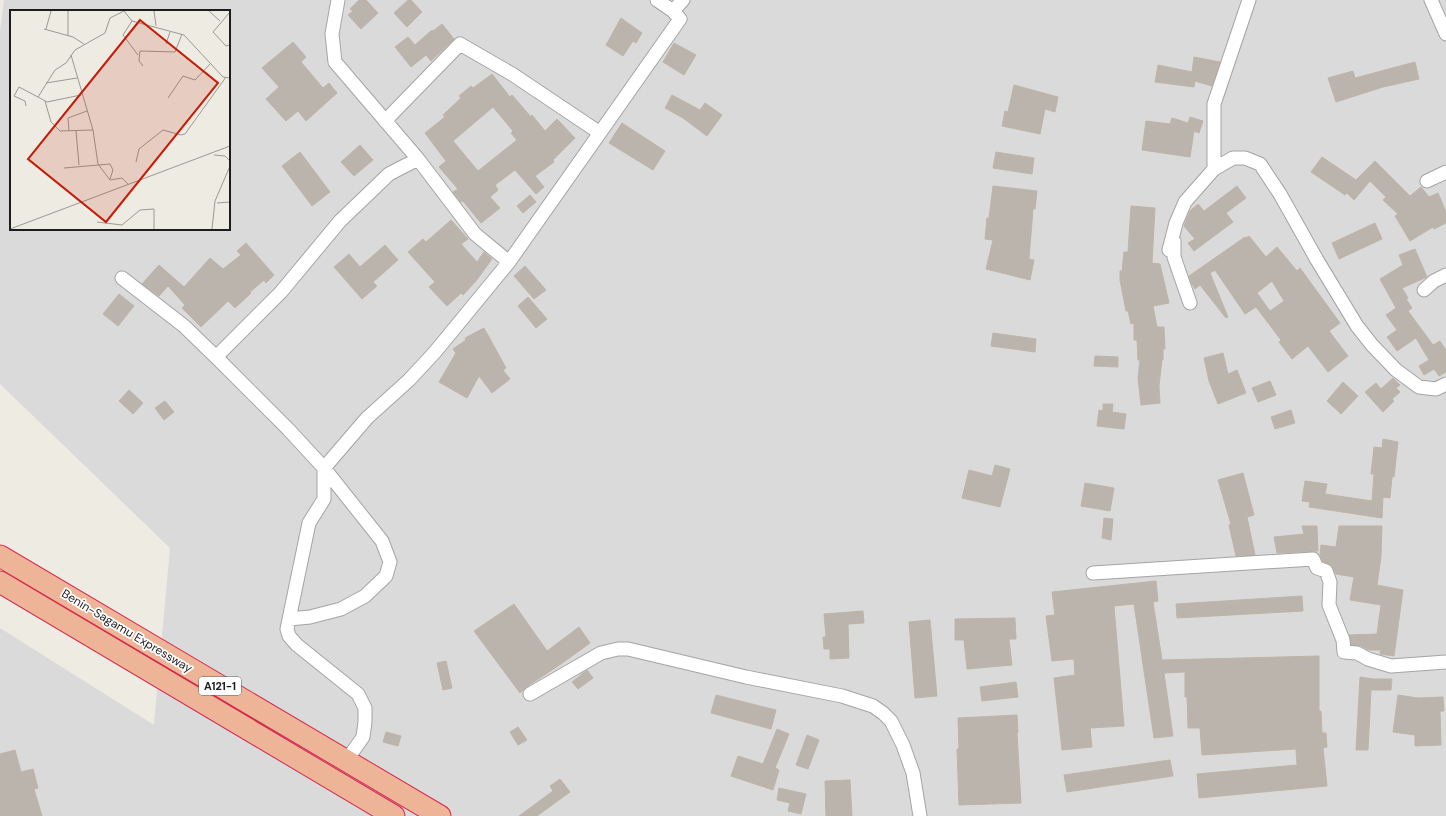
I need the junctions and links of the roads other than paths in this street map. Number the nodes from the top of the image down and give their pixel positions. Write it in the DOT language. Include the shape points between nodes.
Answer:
graph roads {
  1 [pos="338,0"];
  2 [pos="657,0"];
  3 [pos="683,0"];
  4 [pos="1249,0"];
  5 [pos="1431,0"];
  6 [pos="673,11"];
  7 [pos="1446,34"];
  8 [pos="385,121"];
  9 [pos="600,133"];
  10 [pos="418,159"];
  11 [pos="1214,168"];
  12 [pos="1446,172"];
  13 [pos="1427,181"];
  14 [pos="1174,231"];
  15 [pos="1169,250"];
  16 [pos="508,262"];
  17 [pos="1446,275"];
  18 [pos="122,278"];
  19 [pos="1424,290"];
  20 [pos="1190,303"];
  21 [pos="216,356"];
  22 [pos="1446,384"];
  23 [pos="324,468"];
  24 [pos="0,556"];
  25 [pos="1093,573"];
  26 [pos="0,582"];
  27 [pos="289,619"];
  28 [pos="1446,662"];
  29 [pos="530,694"];
  30 [pos="346,761"];
  31 [pos="394,816"];
  32 [pos="440,816"];
  33 [pos="920,816"];
  1 -- 8 [label="street" via="332,34 335,62"];
  2 -- 6 [label="street"];
  3 -- 6 [label="street"];
  4 -- 11 [label="street" via="1214,104"];
  5 -- 7 [label="street"];
  6 -- 9 [label="street" via="680,19"];
  8 -- 9 [label="street" via="460,44 512,74"];
  8 -- 10 [label="street"];
  9 -- 16 [label="street"];
  10 -- 16 [label="street" via="475,234"];
  10 -- 21 [label="street" via="389,174 340,221 282,292"];
  11 -- 14 [label="street" via="1185,202"];
  11 -- 22 [label="street" via="1233,158 1245,158 1260,164 1357,326 1372,344 1396,370 1419,387 1436,389"];
  12 -- 13 [label="street"];
  14 -- 15 [label="street"];
  14 -- 20 [label="street" via="1174,256"];
  16 -- 23 [label="street" via="435,352 367,418"];
  17 -- 19 [label="street"];
  18 -- 21 [label="street" via="184,326"];
  21 -- 23 [label="street"];
  23 -- 27 [label="street" via="324,500 309,523"];
  23 -- 27 [label="street" via="382,541 390,562 386,576 365,596 341,609 310,617"];
  24 -- 30 [label="highway, Benin-Sagamu Expressway / A121-1"];
  25 -- 28 [label="street" via="1313,558 1317,568 1326,571 1330,582 1329,605 1343,640 1344,652 1357,653 1391,666"];
  26 -- 31 [label="highway, Benin-Sagamu Expressway / A121-1"];
  27 -- 30 [label="street" via="288,636 358,694 364,708 363,737"];
  29 -- 33 [label="street" via="601,653 628,649 848,698 873,706 891,721 913,773"];
  30 -- 32 [label="highway, Benin-Sagamu Expressway / A121-1"];
}
